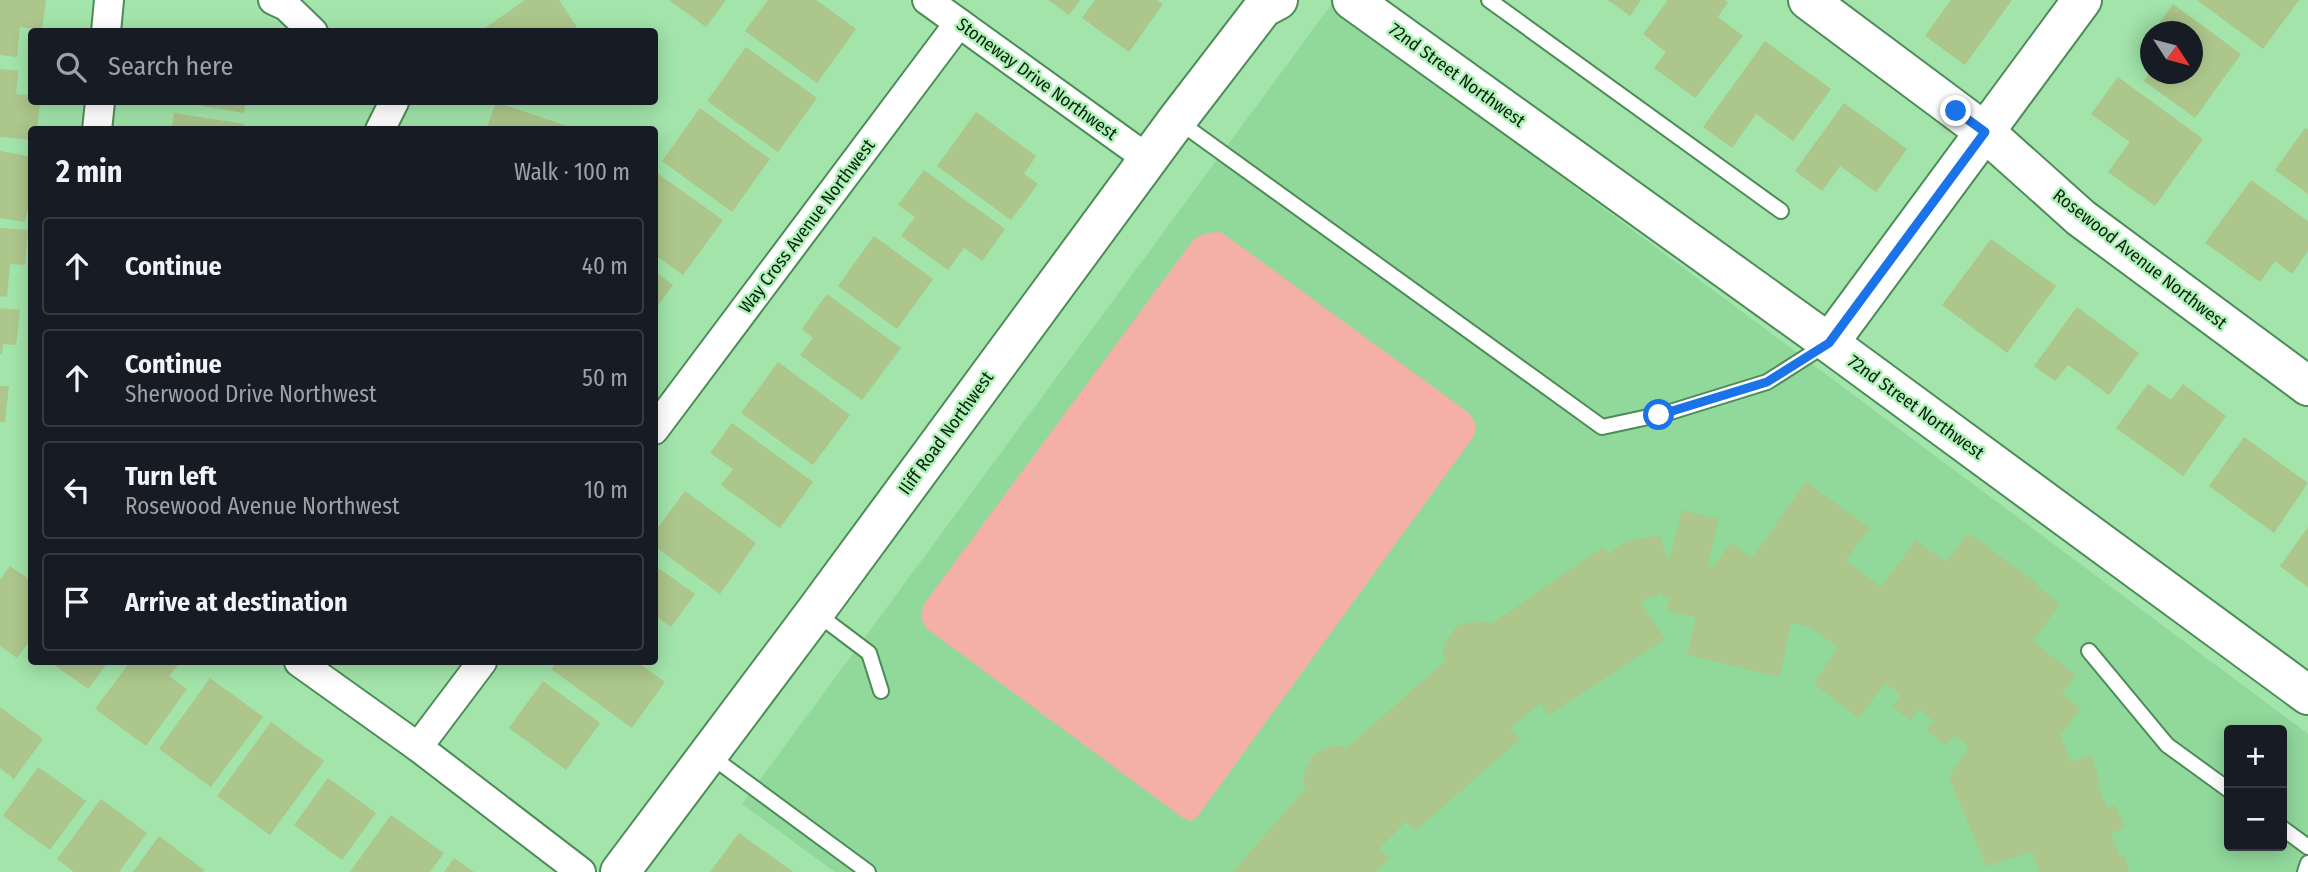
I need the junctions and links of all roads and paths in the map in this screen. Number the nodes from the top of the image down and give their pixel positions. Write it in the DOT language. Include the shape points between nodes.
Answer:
graph roads {
  1 [pos="109,0"];
  2 [pos="273,0"];
  3 [pos="928,0"];
  4 [pos="1278,0"];
  5 [pos="1352,0"];
  6 [pos="1489,0"];
  7 [pos="2082,0"];
  8 [pos="1817,3"];
  9 [pos="959,23"];
  10 [pos="106,28"];
  11 [pos="309,28"];
  12 [pos="100,105"];
  13 [pos="392,105"];
  14 [pos="1177,120"];
  15 [pos="97,126"];
  16 [pos="382,126"];
  17 [pos="1985,132"];
  18 [pos="1147,159"];
  19 [pos="1781,211"];
  20 [pos="1829,343"];
  21 [pos="2305,376"];
  22 [pos="658,425"];
  23 [pos="815,612"];
  24 [pos="2089,651"];
  25 [pos="303,665"];
  26 [pos="480,665"];
  27 [pos="881,691"];
  28 [pos="2308,695"];
  29 [pos="418,747"];
  30 [pos="708,754"];
  31 [pos="2226,788"];
  32 [pos="2287,832"];
  33 [pos="2308,847"];
  34 [pos="2308,863"];
  35 [pos="581,872"];
  36 [pos="620,872"];
  37 [pos="867,872"];
  38 [pos="2305,872"];
  1 -- 10 [label="street"];
  2 -- 11 [label="street"];
  3 -- 9 [label="street, Stoneway Drive Northwest"];
  4 -- 14 [label="street, Iliff Road Northwest" via="1263,8"];
  5 -- 20 [label="street, 72nd Street Northwest"];
  6 -- 19 [label="lane"];
  7 -- 17 [label="street"];
  8 -- 17 [label="street, Rosewood Avenue Northwest"];
  9 -- 18 [label="street, Stoneway Drive Northwest"];
  9 -- 22 [label="street, Way Cross Avenue Northwest"];
  12 -- 15 [label="street"];
  13 -- 16 [label="street"];
  14 -- 18 [label="street, Iliff Road Northwest"];
  14 -- 20 [label="lane" via="1602,427 1667,413 1767,382"];
  17 -- 20 [label="street"];
  17 -- 21 [label="street, Rosewood Avenue Northwest" via="2081,218"];
  18 -- 23 [label="street, Iliff Road Northwest"];
  20 -- 28 [label="street, 72nd Street Northwest"];
  23 -- 27 [label="lane" via="869,653"];
  23 -- 30 [label="street, Iliff Road Northwest"];
  24 -- 31 [label="lane" via="2167,745"];
  25 -- 29 [label="street"];
  26 -- 29 [label="street"];
  29 -- 35 [label="street"];
  30 -- 36 [label="street, Iliff Road Northwest"];
  30 -- 37 [label="lane"];
  32 -- 33 [label="lane"];
  34 -- 38 [label="lane"];
}
